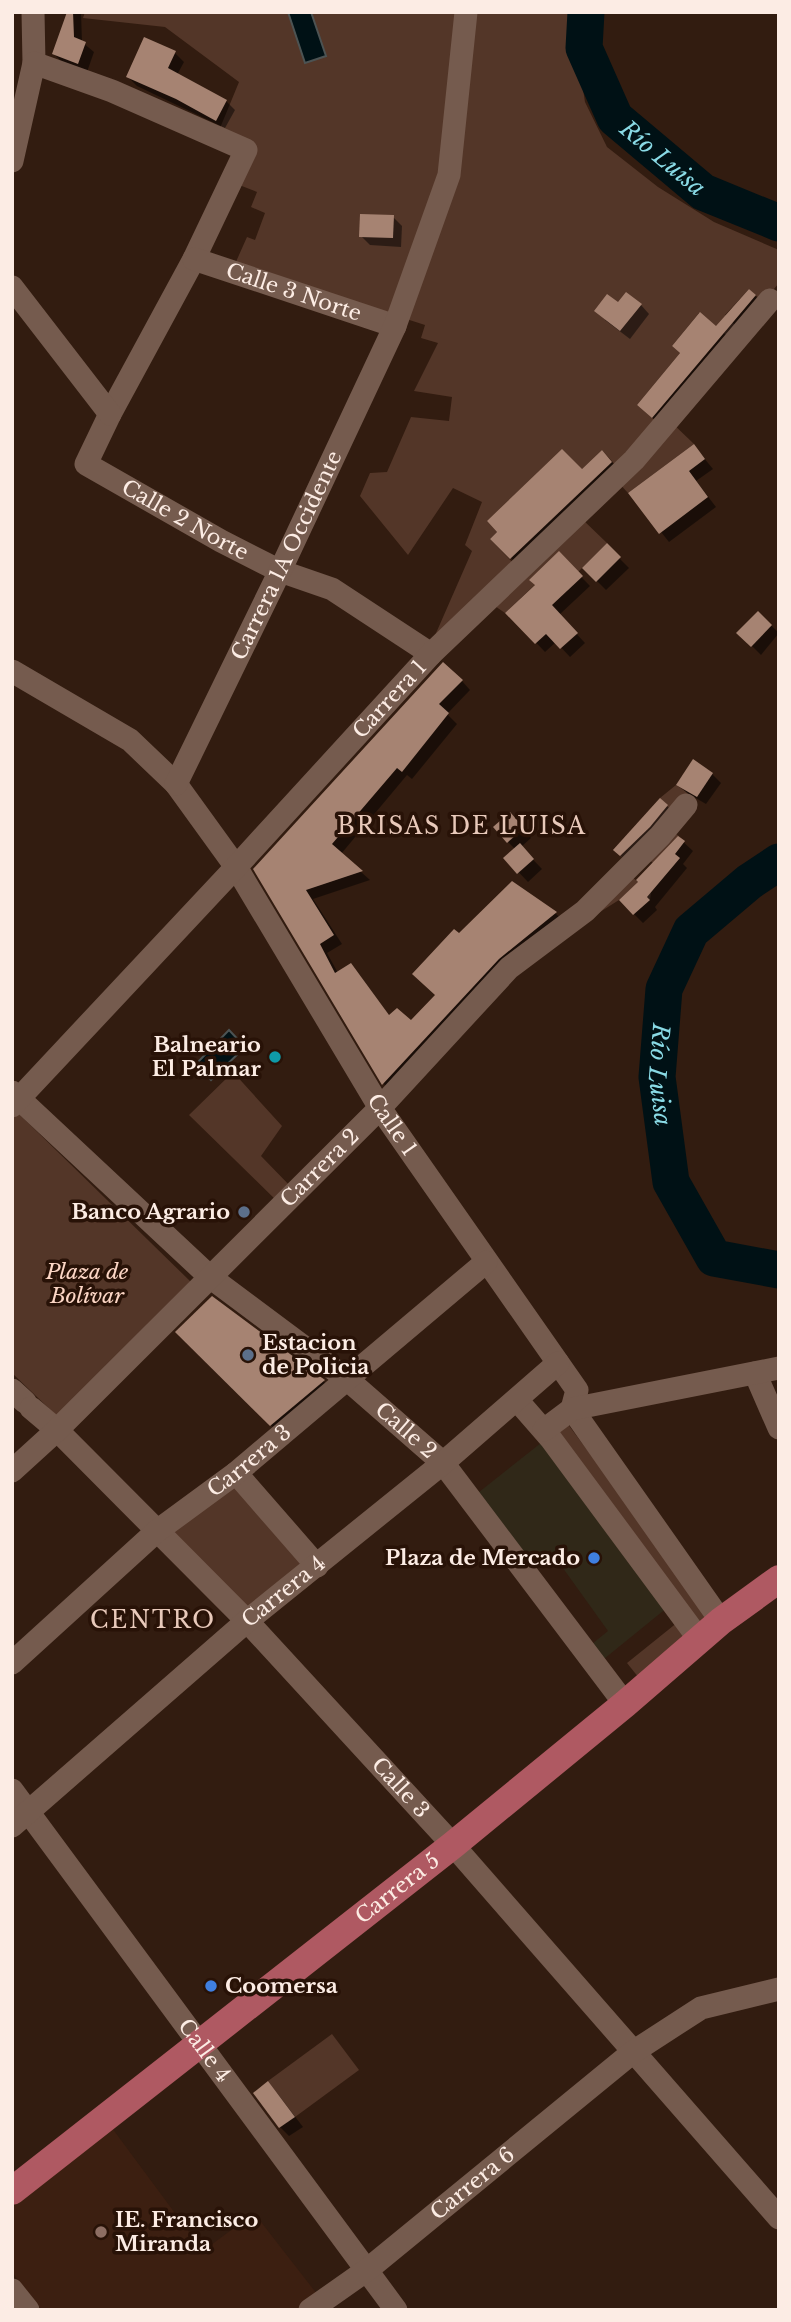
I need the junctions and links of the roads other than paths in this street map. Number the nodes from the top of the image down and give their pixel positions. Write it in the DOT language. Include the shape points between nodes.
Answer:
graph roads {
  1 [pos="33,12"];
  2 [pos="466,12"];
  3 [pos="34,63"];
  4 [pos="12,161"];
  5 [pos="194,258"];
  6 [pos="12,286"];
  7 [pos="770,300"];
  8 [pos="395,326"];
  9 [pos="110,414"];
  10 [pos="280,571"];
  11 [pos="431,654"];
  12 [pos="12,671"];
  13 [pos="176,784"];
  14 [pos="686,804"];
  15 [pos="236,867"];
  16 [pos="15,1099"];
  17 [pos="380,1108"];
  18 [pos="486,1262"];
  19 [pos="210,1277"];
  20 [pos="558,1363"];
  21 [pos="779,1368"];
  22 [pos="755,1373"];
  23 [pos="348,1380"];
  24 [pos="23,1400"];
  25 [pos="517,1400"];
  26 [pos="572,1409"];
  27 [pos="779,1428"];
  28 [pos="57,1430"];
  29 [pos="544,1430"];
  30 [pos="443,1463"];
  31 [pos="12,1471"];
  32 [pos="236,1473"];
  33 [pos="157,1531"];
  34 [pos="317,1566"];
  35 [pos="779,1579"];
  36 [pos="247,1621"];
  37 [pos="721,1621"];
  38 [pos="699,1639"];
  39 [pos="12,1663"];
  40 [pos="625,1704"];
  41 [pos="12,1790"];
  42 [pos="20,1819"];
  43 [pos="453,1845"];
  44 [pos="779,1989"];
  45 [pos="200,2044"];
  46 [pos="633,2052"];
  47 [pos="12,2191"];
  48 [pos="779,2218"];
  49 [pos="367,2270"];
  50 [pos="12,2290"];
  51 [pos="28,2310"];
  52 [pos="310,2310"];
  53 [pos="396,2310"];
  1 -- 3 [label="street"];
  2 -- 8 [label="street, Carrera 1A Occidente" via="449,175"];
  3 -- 4 [label="street"];
  3 -- 5 [label="street" via="112,91 246,150"];
  5 -- 8 [label="street, Calle 3 Norte"];
  5 -- 9 [label="street"];
  6 -- 9 [label="street"];
  7 -- 11 [label="street, Carrera 1" via="634,460"];
  8 -- 10 [label="street, Carrera 1A Occidente"];
  9 -- 10 [label="street, Calle 2 Norte" via="86,464"];
  10 -- 11 [label="street, Calle 2 Norte" via="332,589"];
  10 -- 13 [label="street, Carrera 1A Occidente"];
  11 -- 15 [label="street, Carrera 1"];
  12 -- 13 [label="street, Calle 1" via="130,740"];
  13 -- 15 [label="street, Calle 1"];
  14 -- 17 [label="street, Carrera 2" via="585,911 509,968"];
  15 -- 16 [label="street, Carrera 1"];
  15 -- 17 [label="street, Calle 1"];
  16 -- 19 [label="street, Calle 2"];
  17 -- 18 [label="street, Calle 1"];
  17 -- 19 [label="street, Carrera 2"];
  18 -- 20 [label="street, Calle 1"];
  18 -- 23 [label="street, Carrera 3"];
  19 -- 23 [label="street, Calle 2"];
  19 -- 28 [label="street, Carrera 2"];
  20 -- 25 [label="street, Carrera 4"];
  20 -- 26 [label="street, Calle 1" via="577,1390"];
  21 -- 22 [label="street"];
  22 -- 26 [label="street"];
  22 -- 27 [label="street"];
  23 -- 30 [label="street, Calle 2"];
  23 -- 32 [label="street, Carrera 3"];
  24 -- 28 [label="street, Calle 3"];
  25 -- 29 [label="street"];
  25 -- 30 [label="street, Carrera 4"];
  26 -- 29 [label="street"];
  26 -- 37 [label="street, Calle 1"];
  28 -- 31 [label="street, Carrera 2"];
  28 -- 33 [label="street, Calle 3"];
  29 -- 38 [label="street"];
  30 -- 34 [label="street, Carrera 4"];
  30 -- 40 [label="street, Calle 2"];
  32 -- 33 [label="street, Carrera 3"];
  32 -- 34 [label="street"];
  33 -- 36 [label="street, Calle 3"];
  33 -- 39 [label="street, Carrera 3"];
  34 -- 36 [label="street, Carrera 4"];
  35 -- 37 [label="main road, Carrera 5"];
  36 -- 42 [label="street, Carrera 4"];
  36 -- 43 [label="street, Calle 3"];
  37 -- 38 [label="main road, Carrera 5"];
  38 -- 40 [label="main road, Carrera 5"];
  40 -- 43 [label="main road, Carrera 5"];
  41 -- 42 [label="street, Calle 4"];
  42 -- 45 [label="street, Calle 4"];
  43 -- 45 [label="main road, Carrera 5"];
  43 -- 46 [label="street, Calle 3"];
  44 -- 46 [label="street, Carrera 6" via="701,2008"];
  45 -- 47 [label="main road, Carrera 5"];
  45 -- 49 [label="street, Calle 4"];
  46 -- 48 [label="street, Calle 3"];
  46 -- 49 [label="street, Carrera 6"];
  49 -- 52 [label="street, Carrera 6"];
  49 -- 53 [label="street, Calle 4"];
  50 -- 51 [label="street"];
}
